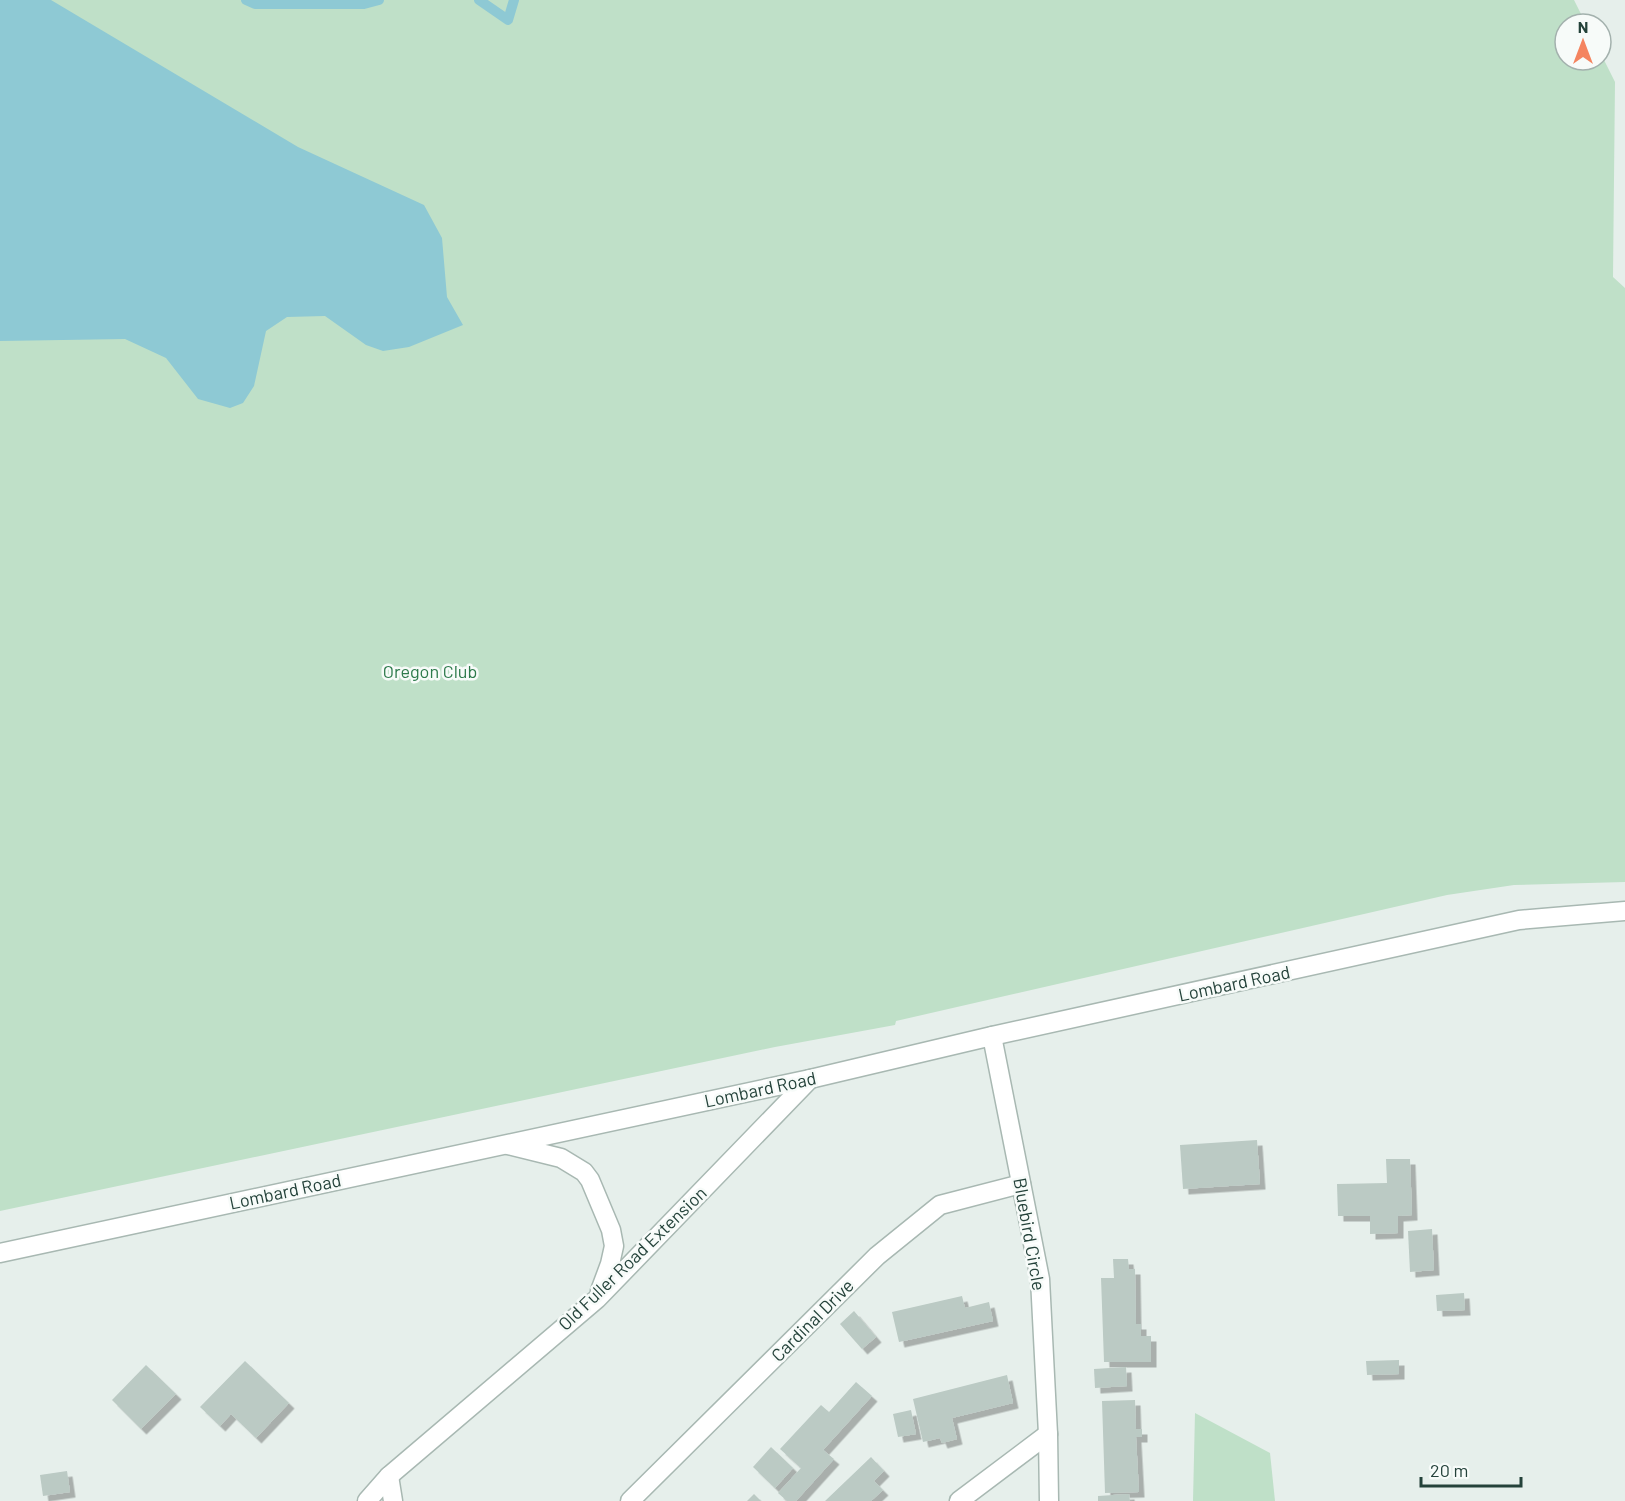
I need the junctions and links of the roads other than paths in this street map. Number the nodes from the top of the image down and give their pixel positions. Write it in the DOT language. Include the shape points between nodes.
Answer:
graph roads {
  1 [pos="1625,911"];
  2 [pos="992,1036"];
  3 [pos="810,1079"];
  4 [pos="503,1144"];
  5 [pos="1021,1184"];
  6 [pos="0,1253"];
  7 [pos="597,1299"];
  8 [pos="1048,1434"];
  9 [pos="389,1476"];
  10 [pos="367,1501"];
  11 [pos="393,1501"];
  12 [pos="630,1501"];
  13 [pos="959,1501"];
  14 [pos="1049,1501"];
  1 -- 2 [label="street, Lombard Road" via="1519,920"];
  2 -- 3 [label="street, Lombard Road"];
  2 -- 5 [label="street, Bluebird Circle"];
  3 -- 4 [label="street, Lombard Road"];
  3 -- 7 [label="street, Old Fuller Road Extension"];
  4 -- 6 [label="street, Lombard Road"];
  4 -- 7 [label="street" via="561,1158 590,1180 614,1246"];
  5 -- 8 [label="street, Bluebird Circle" via="1040,1279"];
  5 -- 12 [label="street, Cardinal Drive" via="940,1205 877,1256"];
  7 -- 9 [label="street, Old Fuller Road Extension"];
  8 -- 13 [label="street"];
  8 -- 14 [label="street, Bluebird Circle"];
  9 -- 10 [label="street, Old Fuller Road Extension"];
  9 -- 11 [label="street"];
}
